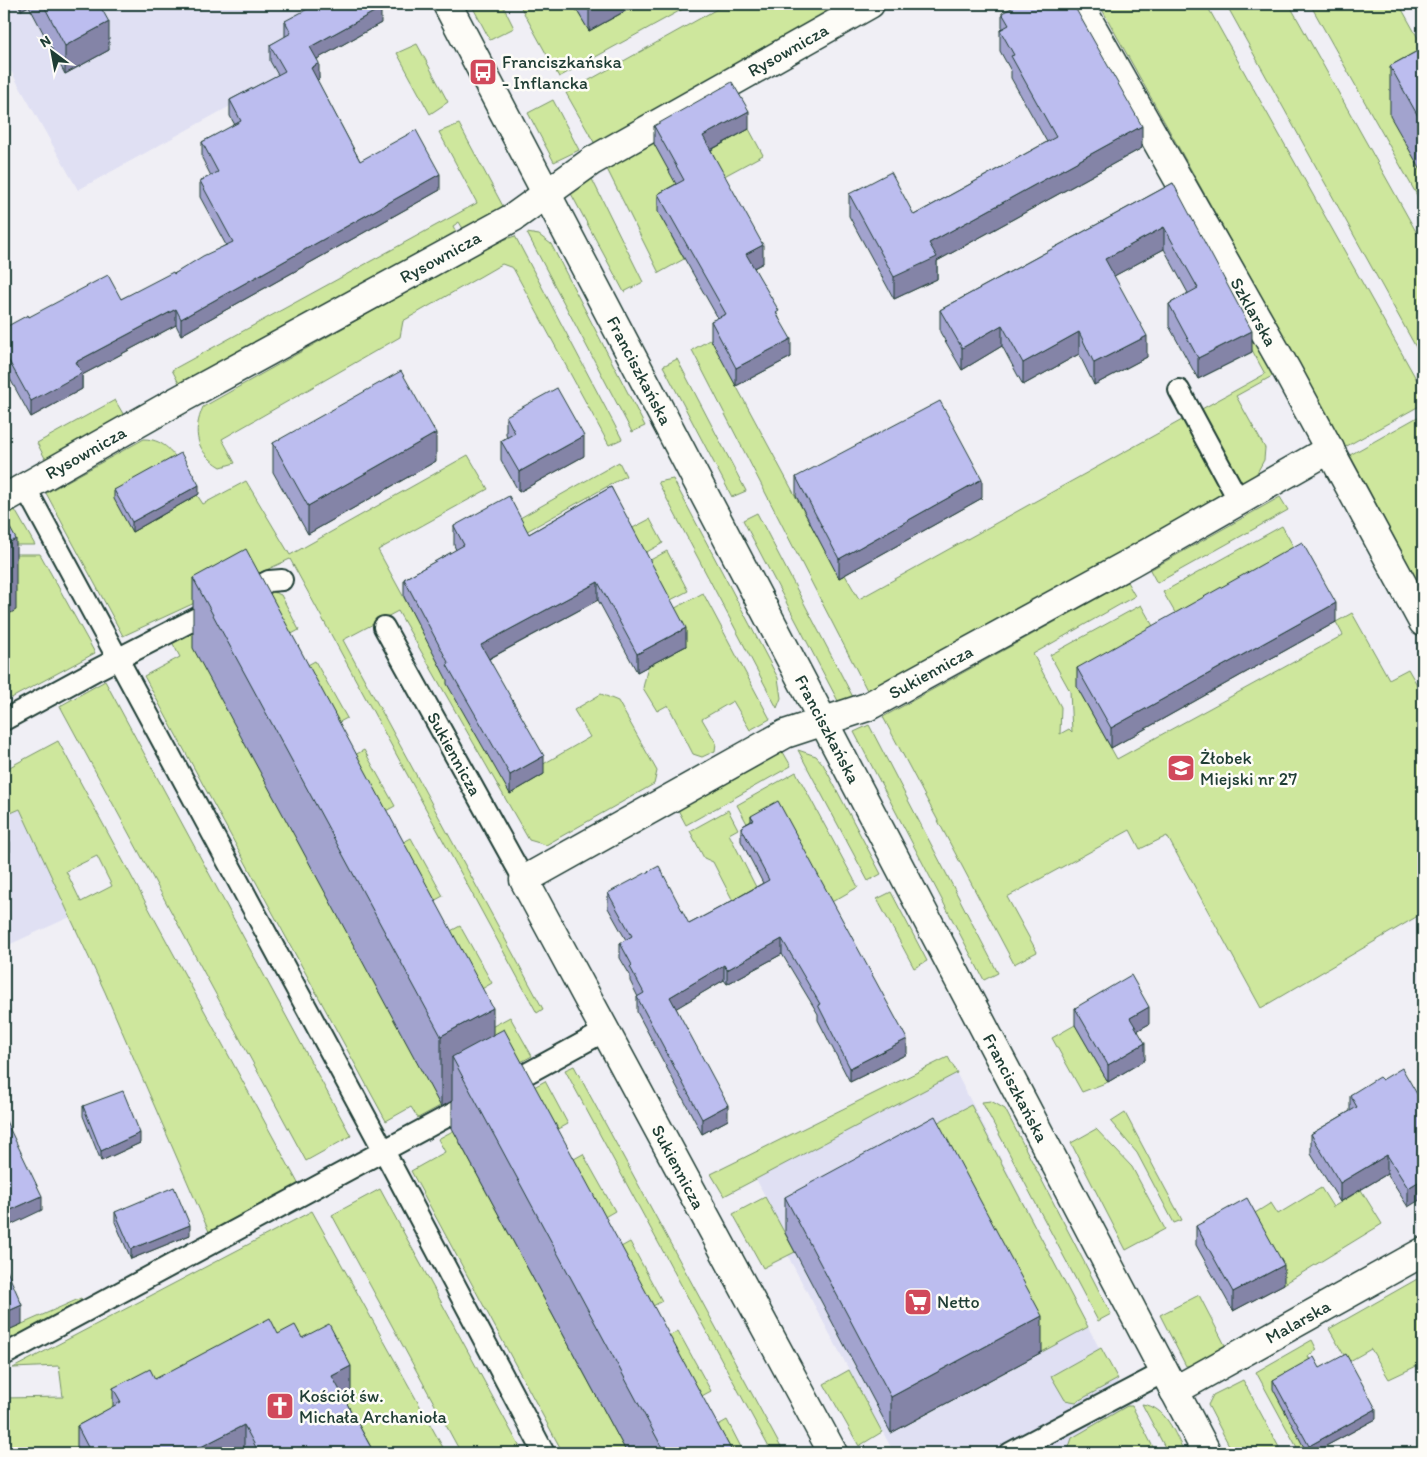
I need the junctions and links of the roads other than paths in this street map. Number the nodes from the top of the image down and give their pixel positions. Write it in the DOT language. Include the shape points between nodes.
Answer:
graph roads {
  1 [pos="447,4"];
  2 [pos="870,4"];
  3 [pos="1078,4"];
  4 [pos="546,192"];
  5 [pos="1179,390"];
  6 [pos="1330,449"];
  7 [pos="14,493"];
  8 [pos="1239,501"];
  9 [pos="282,580"];
  10 [pos="1423,622"];
  11 [pos="384,627"];
  12 [pos="118,658"];
  13 [pos="4,720"];
  14 [pos="825,722"];
  15 [pos="524,880"];
  16 [pos="605,1031"];
  17 [pos="384,1151"];
  18 [pos="1423,1252"];
  19 [pos="4,1355"];
  20 [pos="1169,1382"];
  21 [pos="544,1453"];
  22 [pos="833,1453"];
  23 [pos="1010,1453"];
  24 [pos="1207,1453"];
  1 -- 4 [label="street, Franciszkańska"];
  2 -- 4 [label="street, Rysownicza" via="592,161"];
  3 -- 6 [label="street, Szklarska"];
  4 -- 7 [label="street, Rysownicza" via="514,217"];
  4 -- 14 [label="street, Franciszkańska"];
  5 -- 8 [label="lane"];
  6 -- 8 [label="street, Sukiennicza"];
  6 -- 10 [label="street, Szklarska"];
  7 -- 12 [label="lane"];
  8 -- 14 [label="street, Sukiennicza" via="867,707"];
  9 -- 12 [label="lane" via="268,581"];
  11 -- 15 [label="lane, Sukiennicza"];
  12 -- 13 [label="lane"];
  12 -- 17 [label="lane"];
  14 -- 15 [label="street, Sukiennicza" via="784,734"];
  14 -- 20 [label="street, Franciszkańska"];
  15 -- 16 [label="street, Sukiennicza"];
  16 -- 17 [label="lane"];
  16 -- 22 [label="street, Sukiennicza"];
  17 -- 19 [label="lane"];
  17 -- 21 [label="lane"];
  18 -- 20 [label="street, Malarska"];
  20 -- 23 [label="lane"];
  20 -- 24 [label="street, Franciszkańska"];
}
